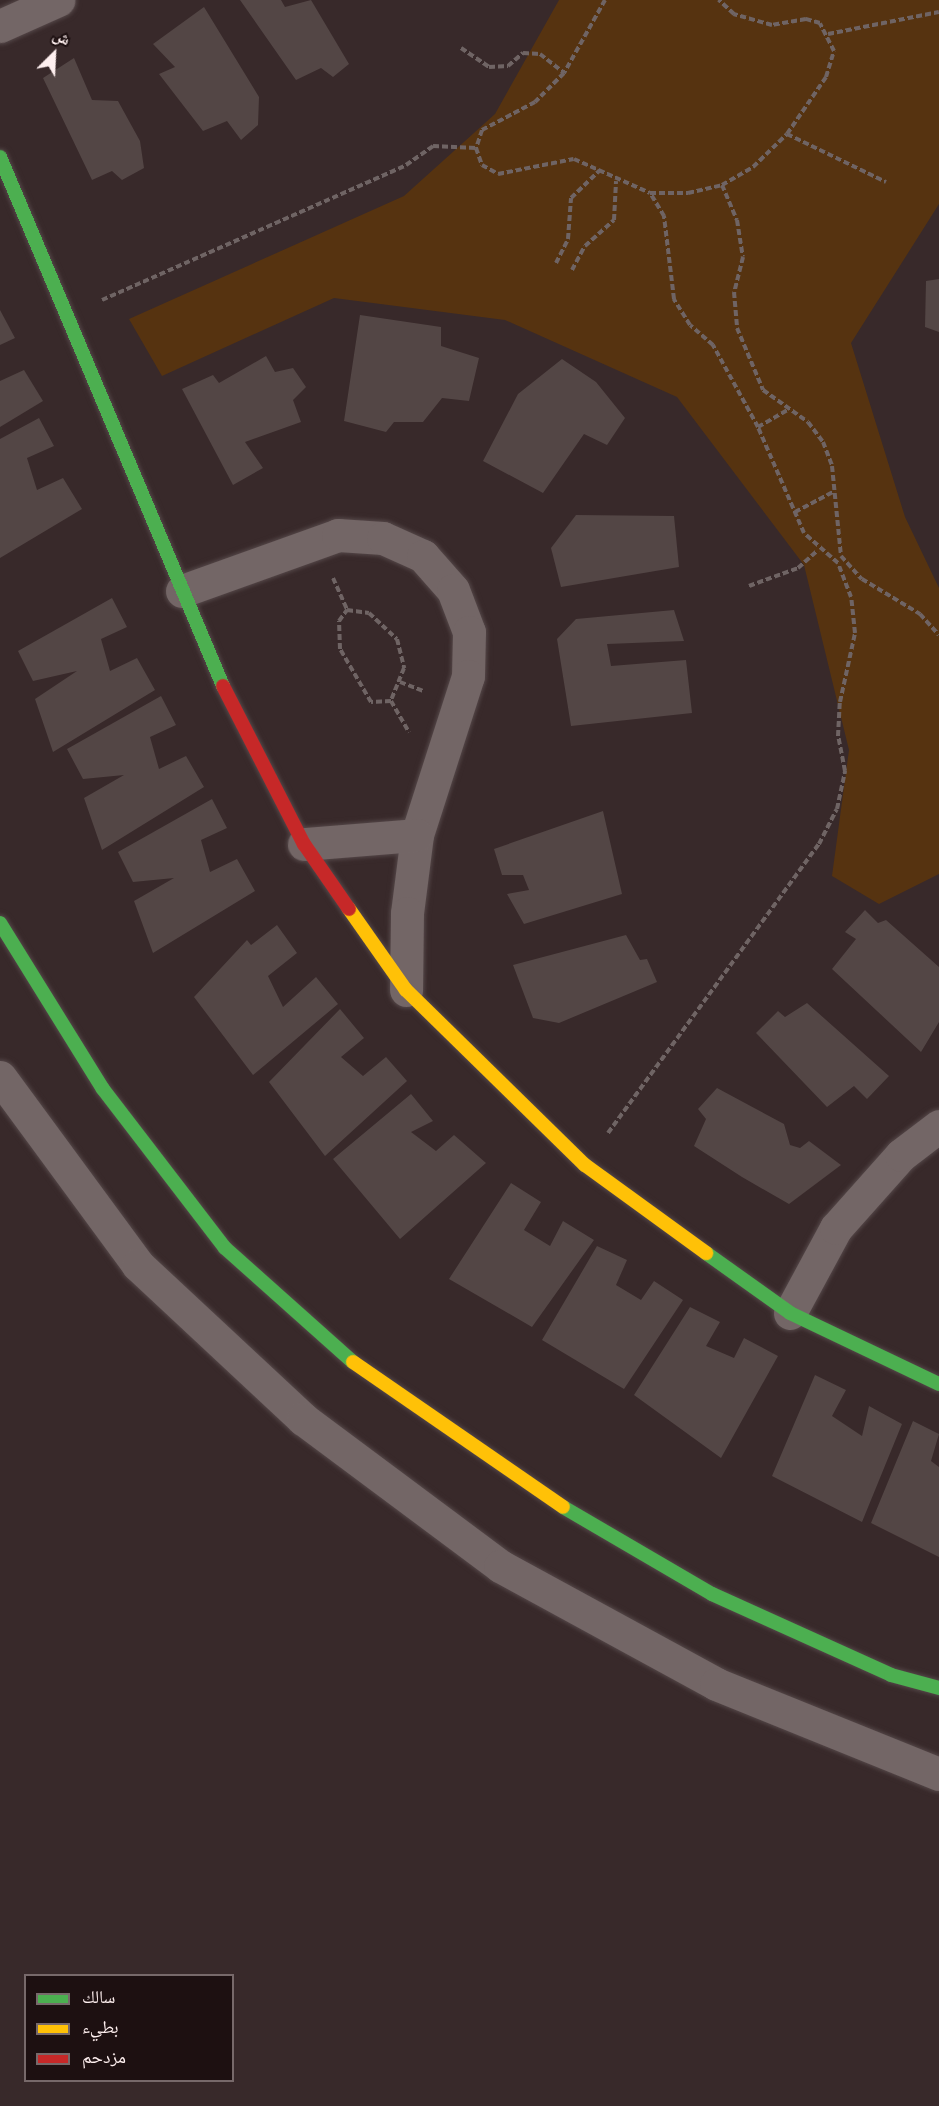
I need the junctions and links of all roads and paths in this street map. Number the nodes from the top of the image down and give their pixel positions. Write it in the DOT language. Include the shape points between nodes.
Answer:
graph roads {
  1 [pos="58,0"];
  2 [pos="598,0"];
  3 [pos="605,0"];
  4 [pos="719,0"];
  5 [pos="599,6"];
  6 [pos="939,12"];
  7 [pos="0,26"];
  8 [pos="828,34"];
  9 [pos="461,48"];
  10 [pos="564,73"];
  11 [pos="787,134"];
  12 [pos="476,148"];
  13 [pos="0,157"];
  14 [pos="600,170"];
  15 [pos="616,181"];
  16 [pos="886,182"];
  17 [pos="722,184"];
  18 [pos="650,193"];
  19 [pos="556,263"];
  20 [pos="572,270"];
  21 [pos="66,316"];
  22 [pos="787,410"];
  23 [pos="758,427"];
  24 [pos="836,491"];
  25 [pos="795,512"];
  26 [pos="818,550"];
  27 [pos="749,586"];
  28 [pos="182,591"];
  29 [pos="939,636"];
  30 [pos="400,682"];
  31 [pos="417,835"];
  32 [pos="304,844"];
  33 [pos="0,923"];
  34 [pos="406,990"];
  35 [pos="0,1077"];
  36 [pos="939,1126"];
  37 [pos="585,1165"];
  38 [pos="790,1313"];
  39 [pos="939,1384"];
  40 [pos="939,1688"];
  41 [pos="939,1774"];
  1 -- 7 [label="street"];
  2 -- 5 [label="path"];
  3 -- 5 [label="path"];
  4 -- 8 [label="path" via="734,14 772,25 806,19 820,23"];
  5 -- 10 [label="path"];
  6 -- 8 [label="path"];
  8 -- 11 [label="path" via="834,51 826,77"];
  9 -- 10 [label="path" via="489,67 508,66 523,53 540,54"];
  10 -- 12 [label="path" via="535,102 482,130"];
  11 -- 16 [label="path"];
  11 -- 17 [label="path" via="753,166"];
  12 -- 14 [label="path" via="482,165 498,174 574,159"];
  12 -- 21 [label="path" via="433,146 406,165"];
  13 -- 21 [label="street"];
  14 -- 15 [label="path"];
  14 -- 19 [label="path" via="571,198 568,239"];
  15 -- 18 [label="path"];
  15 -- 20 [label="path" via="614,220 585,246"];
  17 -- 18 [label="path" via="688,193"];
  17 -- 22 [label="path" via="737,220 743,257 734,292 737,328 763,390"];
  18 -- 23 [label="path" via="664,216 674,299 690,325 713,345"];
  21 -- 28 [label="street"];
  22 -- 23 [label="path"];
  22 -- 24 [label="path" via="808,422 823,442"];
  23 -- 25 [label="path"];
  24 -- 25 [label="path"];
  24 -- 29 [label="path" via="834,523 842,556 862,579 920,614"];
  25 -- 26 [label="path"];
  26 -- 27 [label="path" via="791,572"];
  26 -- 37 [label="path" via="838,563 851,597 855,633 840,702 838,736 845,771 837,809 819,844 793,873"];
  28 -- 31 [label="street" via="338,535 383,538 423,556 453,590 468,643 468,676"];
  28 -- 32 [label="street" via="220,682"];
  30 -- 30 [label="path" via="404,668 397,639 369,613 347,610 339,621 340,649 371,702 391,701"];
  31 -- 32 [label="street"];
  31 -- 34 [label="street" via="407,912"];
  32 -- 34 [label="street"];
  33 -- 40 [label="street" via="103,1089 225,1248 374,1380 540,1492 712,1594 891,1675"];
  34 -- 37 [label="street"];
  35 -- 41 [label="street" via="138,1265 303,1419 481,1552 716,1684"];
  36 -- 38 [label="street" via="901,1155 836,1228"];
  37 -- 38 [label="street"];
  38 -- 39 [label="street"];
}
